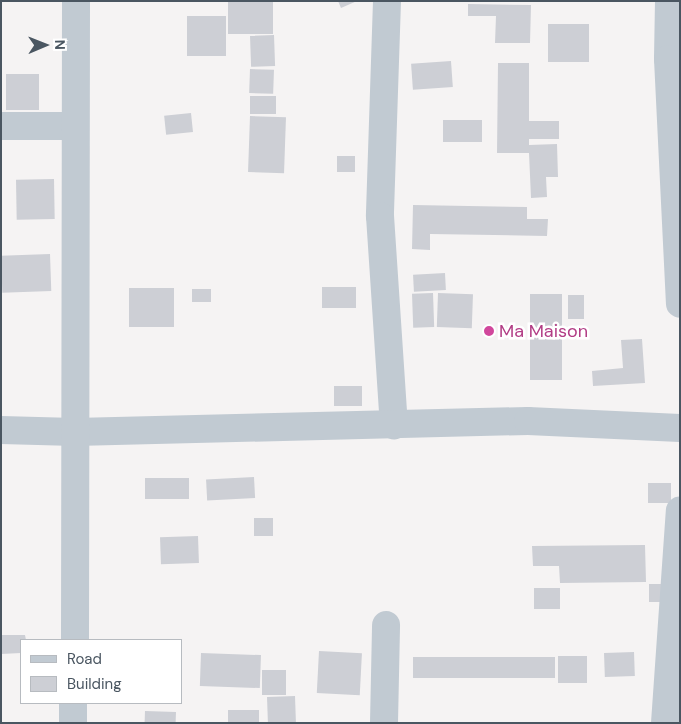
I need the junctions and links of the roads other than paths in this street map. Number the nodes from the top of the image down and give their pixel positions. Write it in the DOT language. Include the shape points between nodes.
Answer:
graph roads {
  1 [pos="76,1"];
  2 [pos="387,1"];
  3 [pos="669,1"];
  4 [pos="1,126"];
  5 [pos="74,126"];
  6 [pos="676,151"];
  7 [pos="680,304"];
  8 [pos="394,426"];
  9 [pos="680,428"];
  10 [pos="1,430"];
  11 [pos="74,432"];
  12 [pos="680,510"];
  13 [pos="386,624"];
  14 [pos="75,639"];
  15 [pos="73,704"];
  16 [pos="73,723"];
  17 [pos="384,723"];
  18 [pos="665,723"];
  1 -- 5 [label="street"];
  2 -- 8 [label="street" via="380,216"];
  3 -- 6 [label="street"];
  4 -- 5 [label="street"];
  5 -- 11 [label="street"];
  6 -- 7 [label="street"];
  8 -- 9 [label="street" via="528,421"];
  8 -- 11 [label="street"];
  10 -- 11 [label="street"];
  11 -- 14 [label="street"];
  12 -- 18 [label="street"];
  13 -- 17 [label="street"];
  15 -- 16 [label="street"];
}
